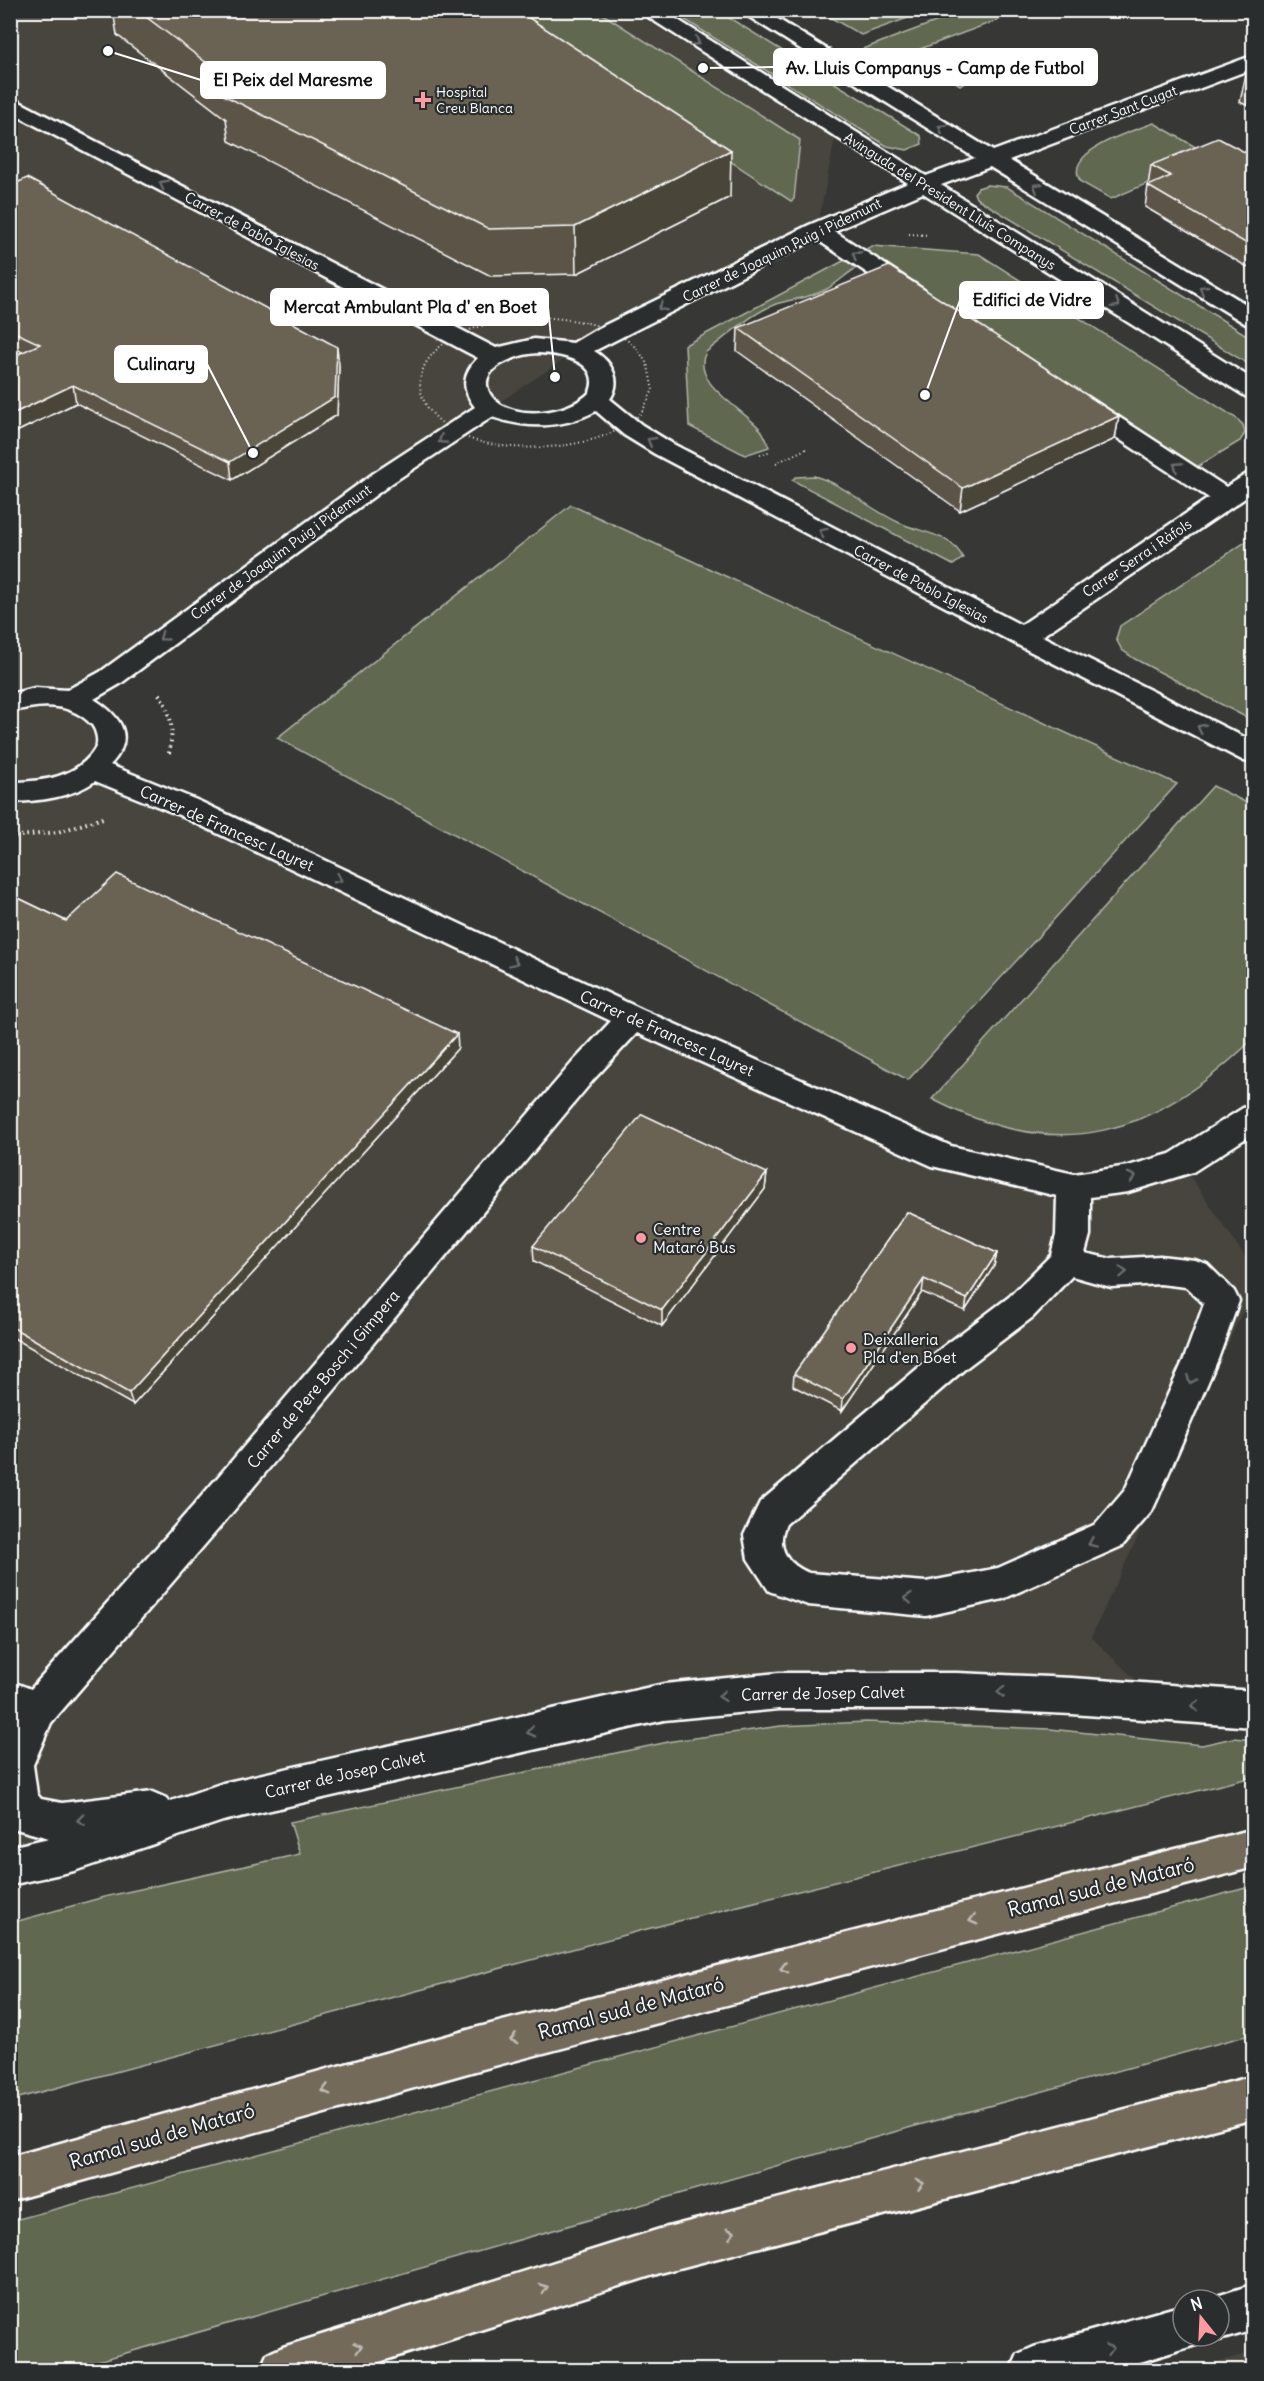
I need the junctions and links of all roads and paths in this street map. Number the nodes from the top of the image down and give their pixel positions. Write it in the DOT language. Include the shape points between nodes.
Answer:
graph roads {
  1 [pos="647,10"];
  2 [pos="748,10"];
  3 [pos="1254,61"];
  4 [pos="10,103"];
  5 [pos="992,159"];
  6 [pos="924,184"];
  7 [pos="817,230"];
  8 [pos="937,308"];
  9 [pos="1254,319"];
  10 [pos="577,351"];
  11 [pos="494,357"];
  12 [pos="1056,387"];
  13 [pos="1254,391"];
  14 [pos="597,400"];
  15 [pos="491,407"];
  16 [pos="806,449"];
  17 [pos="771,451"];
  18 [pos="760,455"];
  19 [pos="772,464"];
  20 [pos="1254,480"];
  21 [pos="1226,498"];
  22 [pos="1023,637"];
  23 [pos="73,699"];
  24 [pos="10,703"];
  25 [pos="1254,754"];
  26 [pos="93,769"];
  27 [pos="10,792"];
  28 [pos="632,1018"];
  29 [pos="1254,1117"];
  30 [pos="1074,1187"];
  31 [pos="1066,1261"];
  32 [pos="1254,1708"];
  33 [pos="19,1716"];
  34 [pos="223,1802"];
  35 [pos="1254,1848"];
  36 [pos="10,1866"];
  37 [pos="1254,2097"];
  38 [pos="10,2179"];
  39 [pos="1254,2307"];
  40 [pos="1231,2314"];
  41 [pos="1171,2331"];
  42 [pos="283,2370"];
  43 [pos="1034,2370"];
  1 -- 6 [label="street, Avinguda del President Lluís Companys, one-way"];
  5 -- 2 [label="street, one-way"];
  3 -- 5 [label="street, Carrer Sant Cugat"];
  11 -- 4 [label="street, Carrer de Pablo Iglesias, one-way"];
  5 -- 6 [label="street, Carrer de Joaquim Puig i Pidemunt"];
  9 -- 5 [label="street, one-way"];
  6 -- 7 [label="street, Carrer de Joaquim Puig i Pidemunt"];
  6 -- 13 [label="street, Avinguda del President Lluís Companys, one-way"];
  8 -- 7 [label="street, one-way"];
  7 -- 10 [label="street, Carrer de Joaquim Puig i Pidemunt, one-way"];
  10 -- 11 [label="street" via="534,346"];
  10 -- 14 [label="street" via="604,373 605,387"];
  11 -- 15 [label="street" via="481,369 475,382 479,396"];
  21 -- 12 [label="street, one-way"];
  14 -- 15 [label="street" via="576,413 546,419 516,417"];
  22 -- 14 [label="street, Carrer de Pablo Iglesias, one-way" via="664,448 633,430"];
  15 -- 23 [label="street, Carrer de Joaquim Puig i Pidemunt, one-way" via="383,478 110,678"];
  16 -- 19 [label="path"];
  17 -- 18 [label="path"];
  20 -- 21 [label="street, Carrer Serra i Ràfols"];
  21 -- 22 [label="street, Carrer Serra i Ràfols"];
  25 -- 22 [label="street, Carrer de Pablo Iglesias, one-way"];
  23 -- 24 [label="street" via="48,697"];
  23 -- 26 [label="street" via="93,708 109,726 110,747"];
  26 -- 27 [label="street" via="69,784 39,792"];
  26 -- 28 [label="street, Carrer de Francesc Layret, one-way" via="189,808"];
  28 -- 30 [label="street, Carrer de Francesc Layret" via="944,1157"];
  28 -- 33 [label="street, Carrer de Pere Bosch i Gimpera" via="207,1516"];
  30 -- 29 [label="street, Carrer de Francesc Layret, one-way" via="1128,1179 1181,1163"];
  30 -- 31 [label="street" via="1073,1235"];
  31 -- 31 [label="street, one-way" via="1111,1272 1161,1270 1195,1274 1222,1301 1139,1500 1109,1535 1003,1582 926,1599 808,1589 782,1579 767,1559 762,1535 773,1513 955,1357 1021,1307"];
  32 -- 34 [label="street, Carrer de Josep Calvet, one-way" via="957,1690 779,1691 664,1701"];
  34 -- 33 [label="street, Carrer de Josep Calvet, one-way" via="62,1822 30,1816 18,1801 12,1765"];
  34 -- 36 [label="street, Carrer de Josep Calvet" via="74,1852"];
  35 -- 38 [label="highway, Ramal sud de Mataró, one-way" via="589,2019"];
  42 -- 37 [label="highway, one-way" via="660,2251"];
  39 -- 40 [label="street"];
  43 -- 41 [label="street, one-way"];
}
